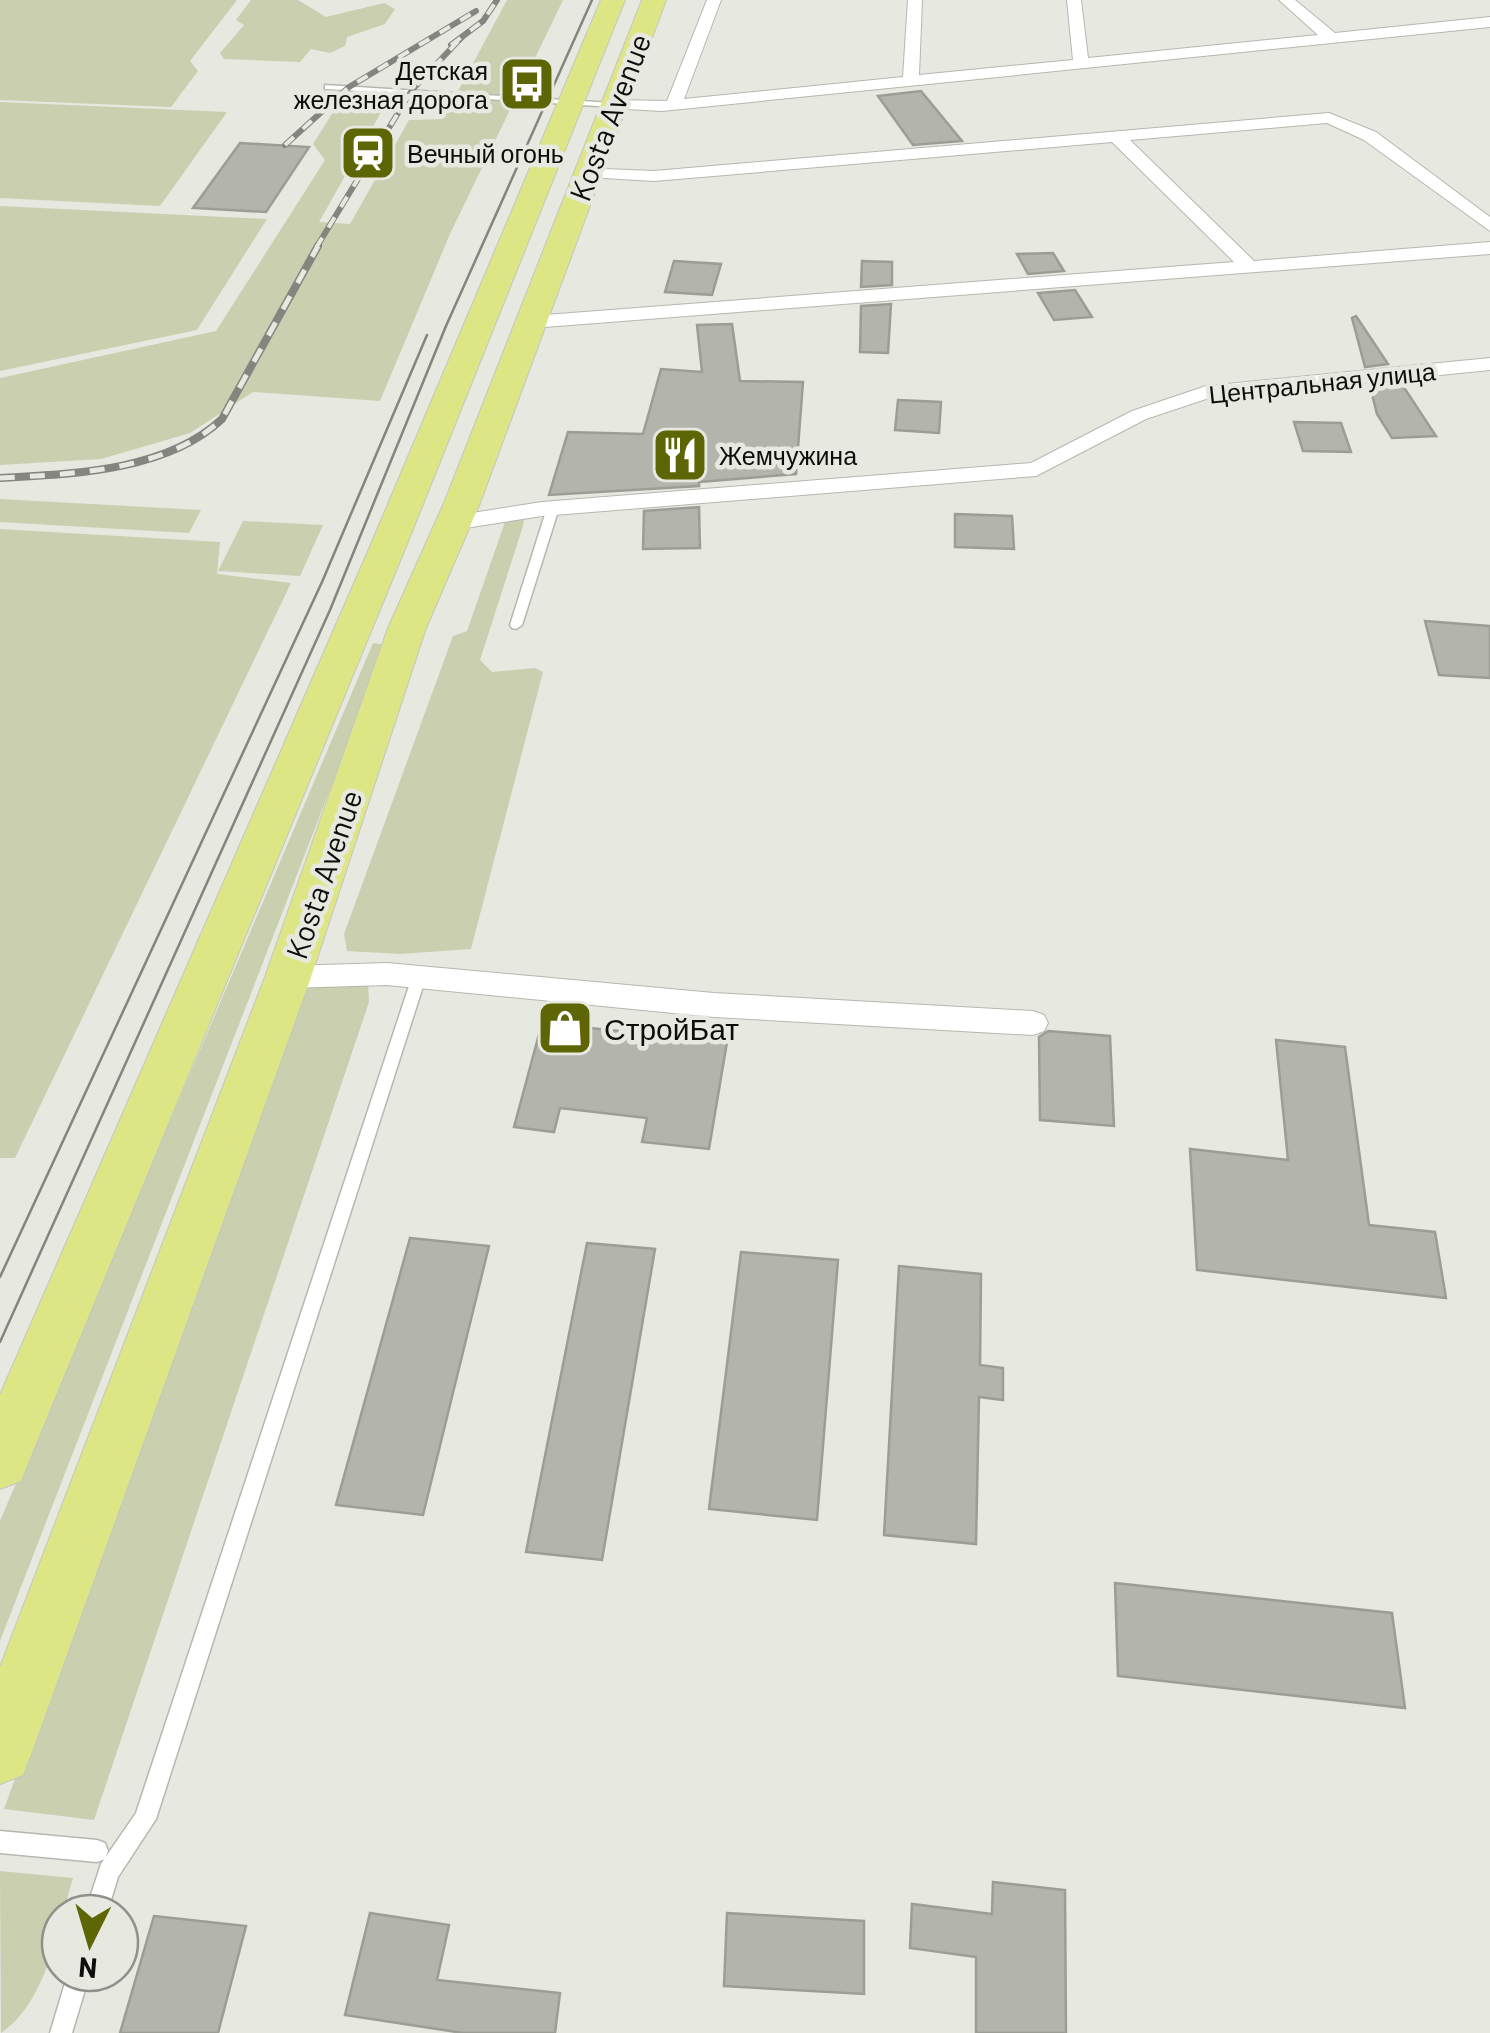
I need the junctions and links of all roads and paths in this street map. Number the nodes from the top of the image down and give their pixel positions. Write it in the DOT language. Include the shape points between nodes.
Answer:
graph roads {
  1 [pos="613,0"];
  2 [pos="654,0"];
  3 [pos="714,0"];
  4 [pos="915,0"];
  5 [pos="1074,0"];
  6 [pos="1286,0"];
  7 [pos="1486,17"];
  8 [pos="1330,37"];
  9 [pos="1081,65"];
  10 [pos="911,82"];
  11 [pos="328,87"];
  12 [pos="592,104"];
  13 [pos="674,104"];
  14 [pos="1119,138"];
  15 [pos="586,172"];
  16 [pos="1490,226"];
  17 [pos="1490,248"];
  18 [pos="1248,265"];
  19 [pos="532,322"];
  20 [pos="1490,364"];
  21 [pos="553,508"];
  22 [pos="445,543"];
  23 [pos="381,559"];
  24 [pos="516,626"];
  25 [pos="288,977"];
  26 [pos="418,977"];
  27 [pos="1033,1023"];
  28 [pos="0,1461"];
  29 [pos="0,1752"];
  30 [pos="0,1842"];
  31 [pos="97,1851"];
  32 [pos="102,1893"];
  33 [pos="73,1993"];
  34 [pos="61,2033"];
  1 -- 12 [label="main road, Kosta Avenue"];
  2 -- 12 [label="main road, Kosta Avenue"];
  3 -- 13 [label="street"];
  4 -- 10 [label="street"];
  5 -- 9 [label="street"];
  6 -- 8 [label="street"];
  7 -- 8 [label="street"];
  8 -- 9 [label="street"];
  9 -- 10 [label="street"];
  10 -- 13 [label="street"];
  11 -- 12 [label="lane"];
  12 -- 13 [label="street"];
  12 -- 15 [label="main road, Kosta Avenue"];
  12 -- 23 [label="main road, Kosta Avenue"];
  14 -- 15 [label="street" via="654,176"];
  14 -- 16 [label="street" via="1304,119 1348,123"];
  14 -- 18 [label="street"];
  15 -- 19 [label="main road, Kosta Avenue"];
  17 -- 18 [label="street"];
  18 -- 19 [label="street"];
  19 -- 22 [label="main road, Kosta Avenue"];
  20 -- 21 [label="street, Центральная улица" via="1206,392 1139,415 1036,469"];
  21 -- 22 [label="street, Центральная улица"];
  21 -- 24 [label="lane"];
  22 -- 23 [label="main road"];
  22 -- 25 [label="main road, Kosta Avenue" via="408,628"];
  23 -- 28 [label="main road, Kosta Avenue"];
  25 -- 26 [label="street"];
  25 -- 29 [label="main road, Kosta Avenue"];
  26 -- 27 [label="street"];
  26 -- 32 [label="lane" via="144,1819 108,1872"];
  30 -- 31 [label="lane"];
  33 -- 34 [label="lane"];
}
